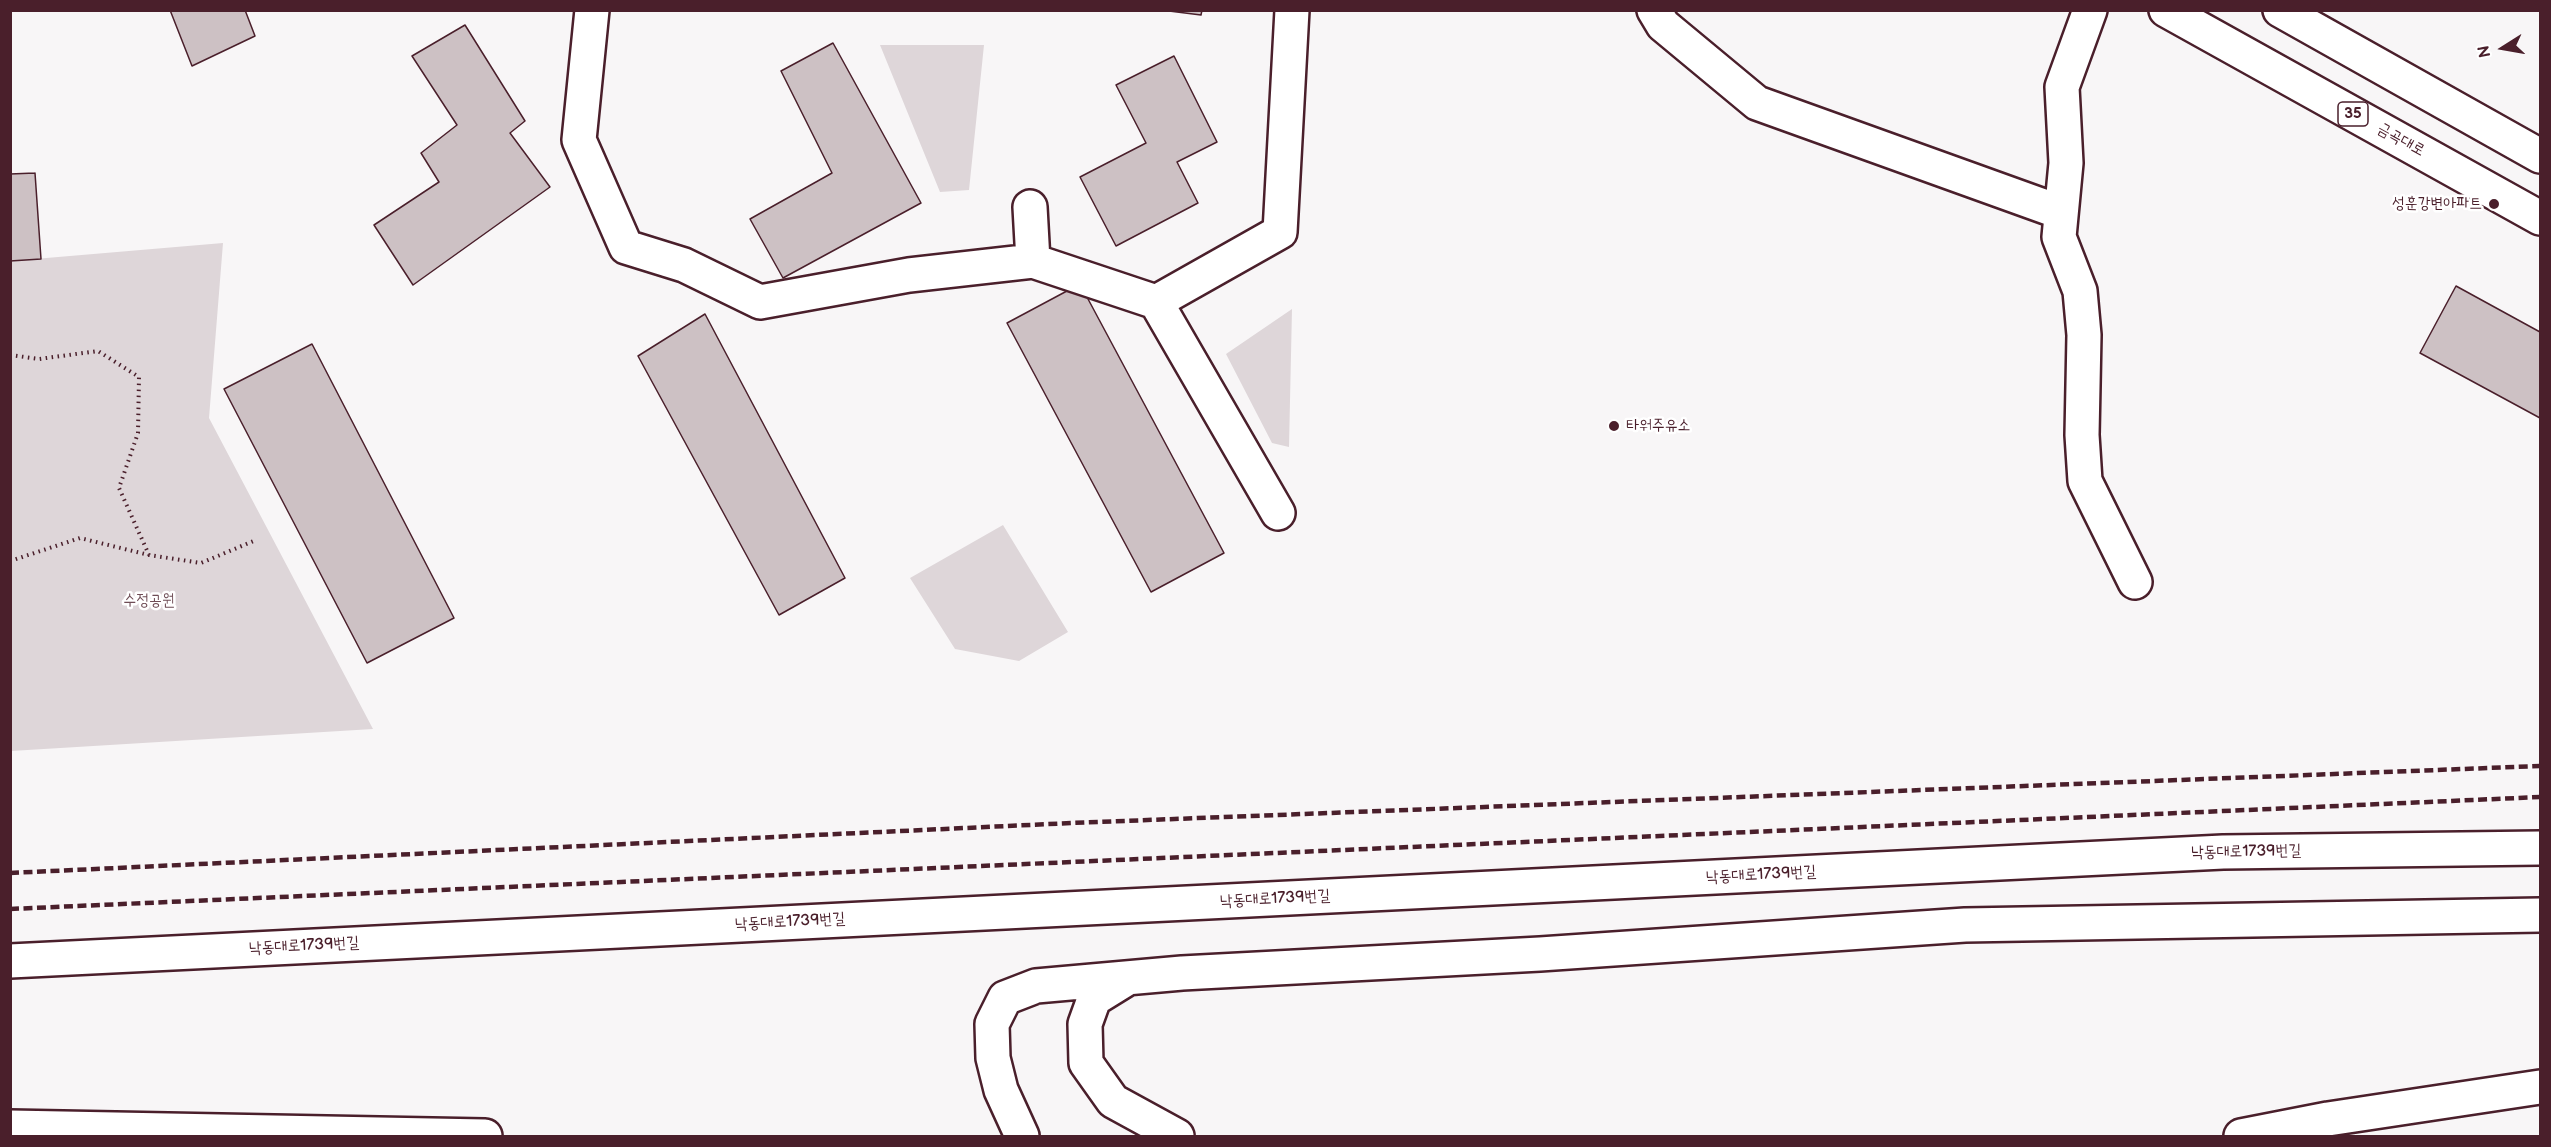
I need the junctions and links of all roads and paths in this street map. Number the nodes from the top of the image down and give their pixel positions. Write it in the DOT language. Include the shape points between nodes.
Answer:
graph roads {
  1 [pos="592,10"];
  2 [pos="1292,10"];
  3 [pos="1654,10"];
  4 [pos="2090,10"];
  5 [pos="2166,10"];
  6 [pos="2280,10"];
  7 [pos="2541,156"];
  8 [pos="1030,207"];
  9 [pos="2060,212"];
  10 [pos="2541,218"];
  11 [pos="1033,261"];
  12 [pos="1156,302"];
  13 [pos="10,355"];
  14 [pos="1278,513"];
  15 [pos="256,540"];
  16 [pos="149,555"];
  17 [pos="10,561"];
  18 [pos="2135,582"];
  19 [pos="2541,848"];
  20 [pos="2541,915"];
  21 [pos="10,961"];
  22 [pos="1130,977"];
  23 [pos="2541,1087"];
  24 [pos="10,1127"];
  25 [pos="486,1137"];
  26 [pos="1022,1137"];
  27 [pos="1177,1137"];
  28 [pos="2241,1137"];
  1 -- 11 [label="main road" via="579,140 626,247 684,265 760,302 909,275"];
  2 -- 12 [label="main road" via="1280,232"];
  3 -- 9 [label="main road" via="1663,25 1757,103"];
  4 -- 9 [label="main road" via="2062,87 2066,163"];
  5 -- 10 [label="main road, 금곡대로 / 35"];
  6 -- 7 [label="main road"];
  8 -- 11 [label="main road"];
  9 -- 18 [label="main road" via="2059,237 2080,291 2085,481"];
  11 -- 12 [label="main road"];
  12 -- 14 [label="main road"];
  13 -- 16 [label="path" via="39,359 98,351 139,377 138,434 119,488"];
  15 -- 16 [label="path" via="201,563"];
  16 -- 17 [label="path" via="80,538"];
  19 -- 21 [label="main road, 낙동대로1739번길" via="2223,852"];
  20 -- 22 [label="main road" via="1965,925"];
  22 -- 26 [label="main road" via="1036,986 1005,998 992,1024 993,1058 1001,1090"];
  22 -- 27 [label="main road" via="1094,999 1085,1024 1086,1063 1113,1101"];
  23 -- 28 [label="main road" via="2328,1119"];
  24 -- 25 [label="main road"];
}
